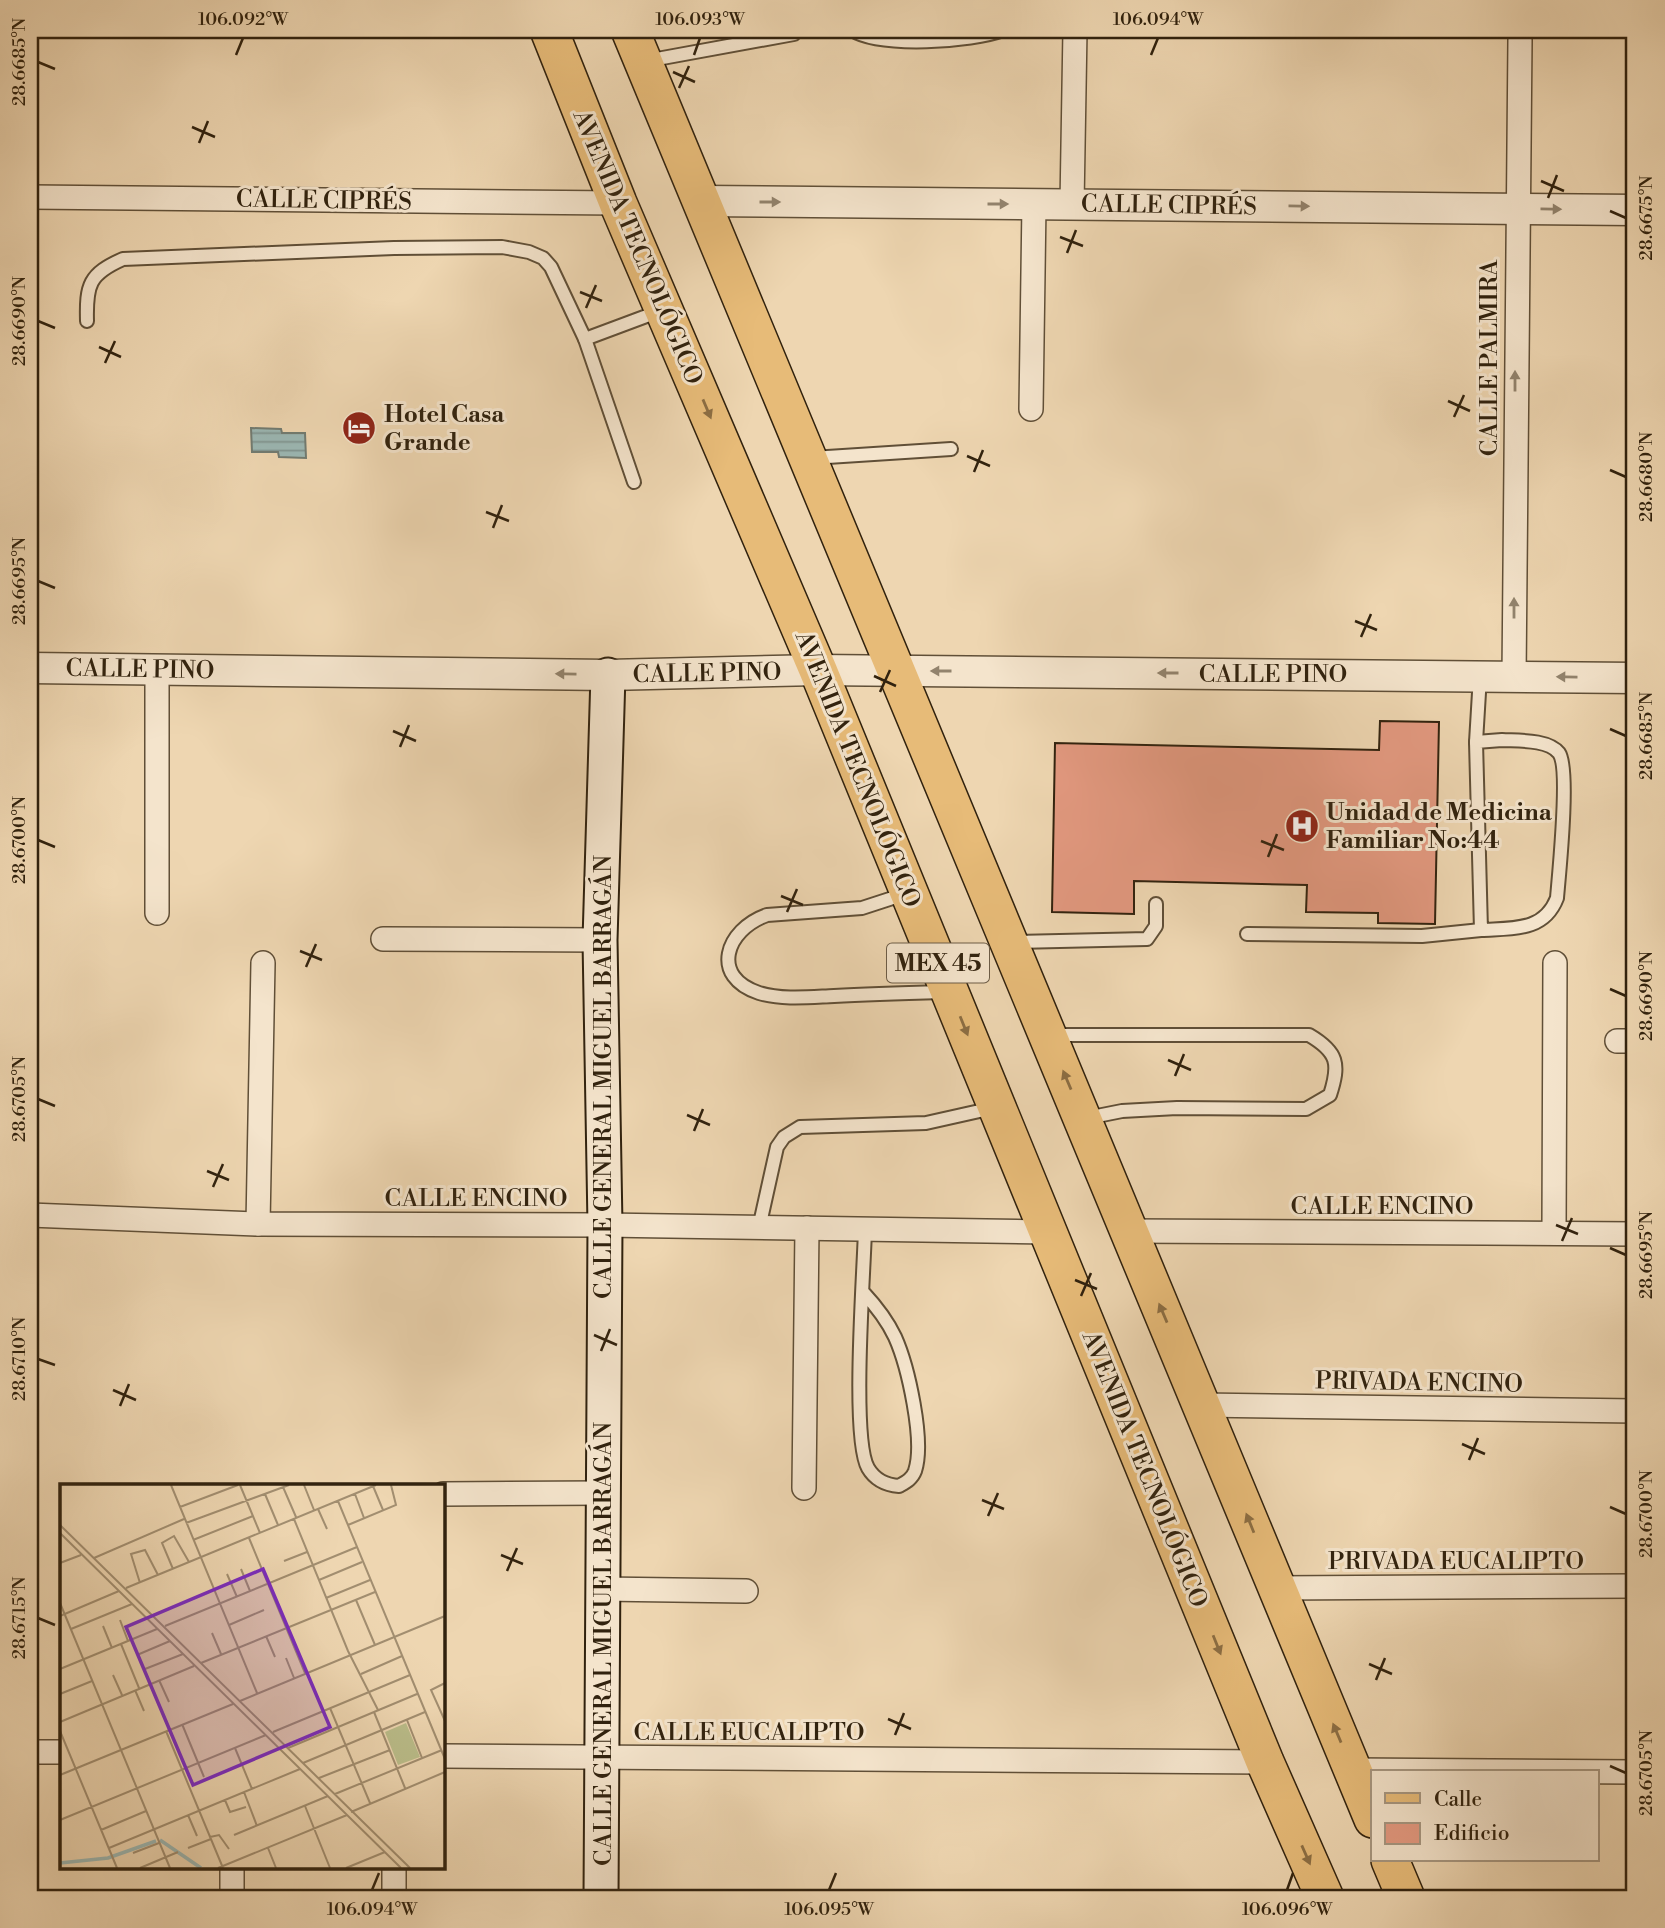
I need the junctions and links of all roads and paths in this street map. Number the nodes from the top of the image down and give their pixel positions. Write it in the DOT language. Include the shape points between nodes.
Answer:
graph roads {
  1 [pos="549,30"];
  2 [pos="852,30"];
  3 [pos="1003,30"];
  4 [pos="1074,30"];
  5 [pos="794,34"];
  6 [pos="1520,40"];
  7 [pos="637,45"];
  8 [pos="30,197"];
  9 [pos="702,201"];
  10 [pos="618,202"];
  11 [pos="1034,204"];
  12 [pos="1072,204"];
  13 [pos="1516,209"];
  14 [pos="1635,210"];
  15 [pos="664,310"];
  16 [pos="87,321"];
  17 [pos="585,339"];
  18 [pos="1031,409"];
  19 [pos="951,449"];
  20 [pos="808,458"];
  21 [pos="634,482"];
  22 [pos="30,668"];
  23 [pos="157,669"];
  24 [pos="818,670"];
  25 [pos="897,671"];
  26 [pos="608,675"];
  27 [pos="1480,675"];
  28 [pos="1514,677"];
  29 [pos="1635,678"];
  30 [pos="1476,742"];
  31 [pos="909,893"];
  32 [pos="1156,904"];
  33 [pos="157,913"];
  34 [pos="1481,930"];
  35 [pos="1247,934"];
  36 [pos="383,940"];
  37 [pos="600,940"];
  38 [pos="1009,942"];
  39 [pos="263,963"];
  40 [pos="1555,963"];
  41 [pos="950,991"];
  42 [pos="1048,1035"];
  43 [pos="997,1107"];
  44 [pos="1083,1119"];
  45 [pos="30,1215"];
  46 [pos="258,1224"];
  47 [pos="605,1224"];
  48 [pos="759,1228"];
  49 [pos="807,1228"];
  50 [pos="865,1229"];
  51 [pos="1129,1231"];
  52 [pos="1048,1232"];
  53 [pos="1554,1233"];
  54 [pos="1635,1234"];
  55 [pos="863,1292"];
  56 [pos="1201,1405"];
  57 [pos="1635,1411"];
  58 [pos="804,1488"];
  59 [pos="604,1493"];
  60 [pos="444,1494"];
  61 [pos="1635,1586"];
  62 [pos="1277,1588"];
  63 [pos="601,1589"];
  64 [pos="746,1591"];
  65 [pos="30,1752"];
  66 [pos="60,1752"];
  67 [pos="444,1756"];
  68 [pos="602,1757"];
  69 [pos="1265,1762"];
  70 [pos="1352,1770"];
  71 [pos="1371,1770"];
  72 [pos="1598,1772"];
  73 [pos="1635,1772"];
  74 [pos="1371,1814"];
  75 [pos="1391,1862"];
  76 [pos="232,1868"];
  77 [pos="394,1868"];
  78 [pos="232,1898"];
  79 [pos="394,1898"];
  80 [pos="601,1898"];
  81 [pos="1325,1898"];
  82 [pos="1406,1898"];
  1 -- 10 [label="main road, AVENIDA TECNOLÓGICO / MEX 45"];
  2 -- 3 [label="lane" via="872,38 951,41"];
  4 -- 12 [label="street"];
  5 -- 7 [label="lane"];
  6 -- 13 [label="street, CALLE PALMIRA"];
  7 -- 9 [label="main road, MEX 45"];
  8 -- 10 [label="street, CALLE CIPRÉS"];
  9 -- 11 [label="street, CALLE CIPRÉS, one-way"];
  9 -- 20 [label="main road, MEX 45"];
  10 -- 15 [label="main road, AVENIDA TECNOLÓGICO / MEX 45"];
  11 -- 12 [label="street, CALLE CIPRÉS"];
  11 -- 18 [label="street"];
  12 -- 13 [label="street, CALLE CIPRÉS, one-way"];
  13 -- 14 [label="street, CALLE CIPRÉS, one-way"];
  28 -- 13 [label="street, CALLE PALMIRA, one-way"];
  15 -- 17 [label="lane"];
  15 -- 24 [label="main road, AVENIDA TECNOLÓGICO / MEX 45, one-way"];
  16 -- 17 [label="lane" via="91,279 123,259 502,247 543,258"];
  17 -- 21 [label="lane"];
  19 -- 20 [label="lane"];
  20 -- 25 [label="main road, MEX 45"];
  22 -- 23 [label="street, CALLE PINO"];
  26 -- 23 [label="street, CALLE PINO, one-way"];
  23 -- 33 [label="street"];
  24 -- 25 [label="street, CALLE PINO"];
  24 -- 26 [label="street, CALLE PINO"];
  24 -- 31 [label="main road, AVENIDA TECNOLÓGICO / MEX 45"];
  27 -- 25 [label="street, CALLE PINO, one-way"];
  25 -- 38 [label="main road, MEX 45"];
  26 -- 37 [label="main road, CALLE GENERAL MIGUEL BARRAGÁN"];
  27 -- 28 [label="street, CALLE PINO"];
  27 -- 30 [label="lane"];
  29 -- 28 [label="street, CALLE PINO, one-way"];
  30 -- 34 [label="lane"];
  30 -- 34 [label="lane" via="1550,746 1562,760 1564,785 1557,898 1552,912 1530,927"];
  31 -- 41 [label="main road, AVENIDA TECNOLÓGICO / MEX 45"];
  31 -- 41 [label="lane" via="862,908 756,919 735,935 729,949 732,970 746,988 787,997"];
  32 -- 38 [label="lane" via="1156,926 1147,939"];
  34 -- 35 [label="lane" via="1423,936"];
  36 -- 37 [label="street"];
  37 -- 47 [label="main road, CALLE GENERAL MIGUEL BARRAGÁN"];
  38 -- 42 [label="main road, MEX 45"];
  39 -- 46 [label="street"];
  40 -- 53 [label="street"];
  41 -- 43 [label="main road, AVENIDA TECNOLÓGICO / MEX 45, one-way"];
  44 -- 42 [label="main road, MEX 45, one-way"];
  42 -- 44 [label="lane" via="1309,1035 1326,1045 1335,1065 1330,1095 1306,1109 1177,1108"];
  43 -- 48 [label="lane" via="926,1123 800,1127 777,1147"];
  43 -- 52 [label="main road, AVENIDA TECNOLÓGICO / MEX 45"];
  44 -- 51 [label="main road, MEX 45"];
  45 -- 46 [label="street, CALLE ENCINO"];
  46 -- 47 [label="street, CALLE ENCINO"];
  47 -- 48 [label="street, CALLE ENCINO"];
  47 -- 59 [label="main road, CALLE GENERAL MIGUEL BARRAGÁN"];
  48 -- 49 [label="street, CALLE ENCINO"];
  49 -- 50 [label="street, CALLE ENCINO"];
  49 -- 58 [label="street"];
  50 -- 52 [label="street, CALLE ENCINO"];
  50 -- 55 [label="lane"];
  51 -- 53 [label="street, CALLE ENCINO"];
  56 -- 51 [label="main road, MEX 45, one-way"];
  52 -- 69 [label="main road, AVENIDA TECNOLÓGICO / MEX 45, one-way"];
  53 -- 54 [label="street, CALLE ENCINO"];
  55 -- 55 [label="lane" via="863,1449 877,1480 899,1486 915,1472 918,1453 905,1363 883,1314"];
  56 -- 57 [label="street, PRIVADA ENCINO"];
  62 -- 56 [label="main road, MEX 45, one-way"];
  59 -- 60 [label="street"];
  59 -- 63 [label="main road, CALLE GENERAL MIGUEL BARRAGÁN"];
  61 -- 62 [label="street, PRIVADA EUCALIPTO"];
  70 -- 62 [label="main road, MEX 45, one-way"];
  63 -- 64 [label="street"];
  63 -- 68 [label="main road, CALLE GENERAL MIGUEL BARRAGÁN"];
  65 -- 66 [label="street"];
  67 -- 68 [label="street, CALLE EUCALIPTO"];
  68 -- 69 [label="street, CALLE EUCALIPTO"];
  68 -- 80 [label="main road, CALLE GENERAL MIGUEL BARRAGÁN"];
  69 -- 81 [label="main road, AVENIDA TECNOLÓGICO / MEX 45, one-way"];
  70 -- 71 [label="street"];
  70 -- 74 [label="main road, MEX 45"];
  72 -- 73 [label="street"];
  75 -- 82 [label="main road"];
  76 -- 78 [label="street"];
  77 -- 79 [label="street"];
}
